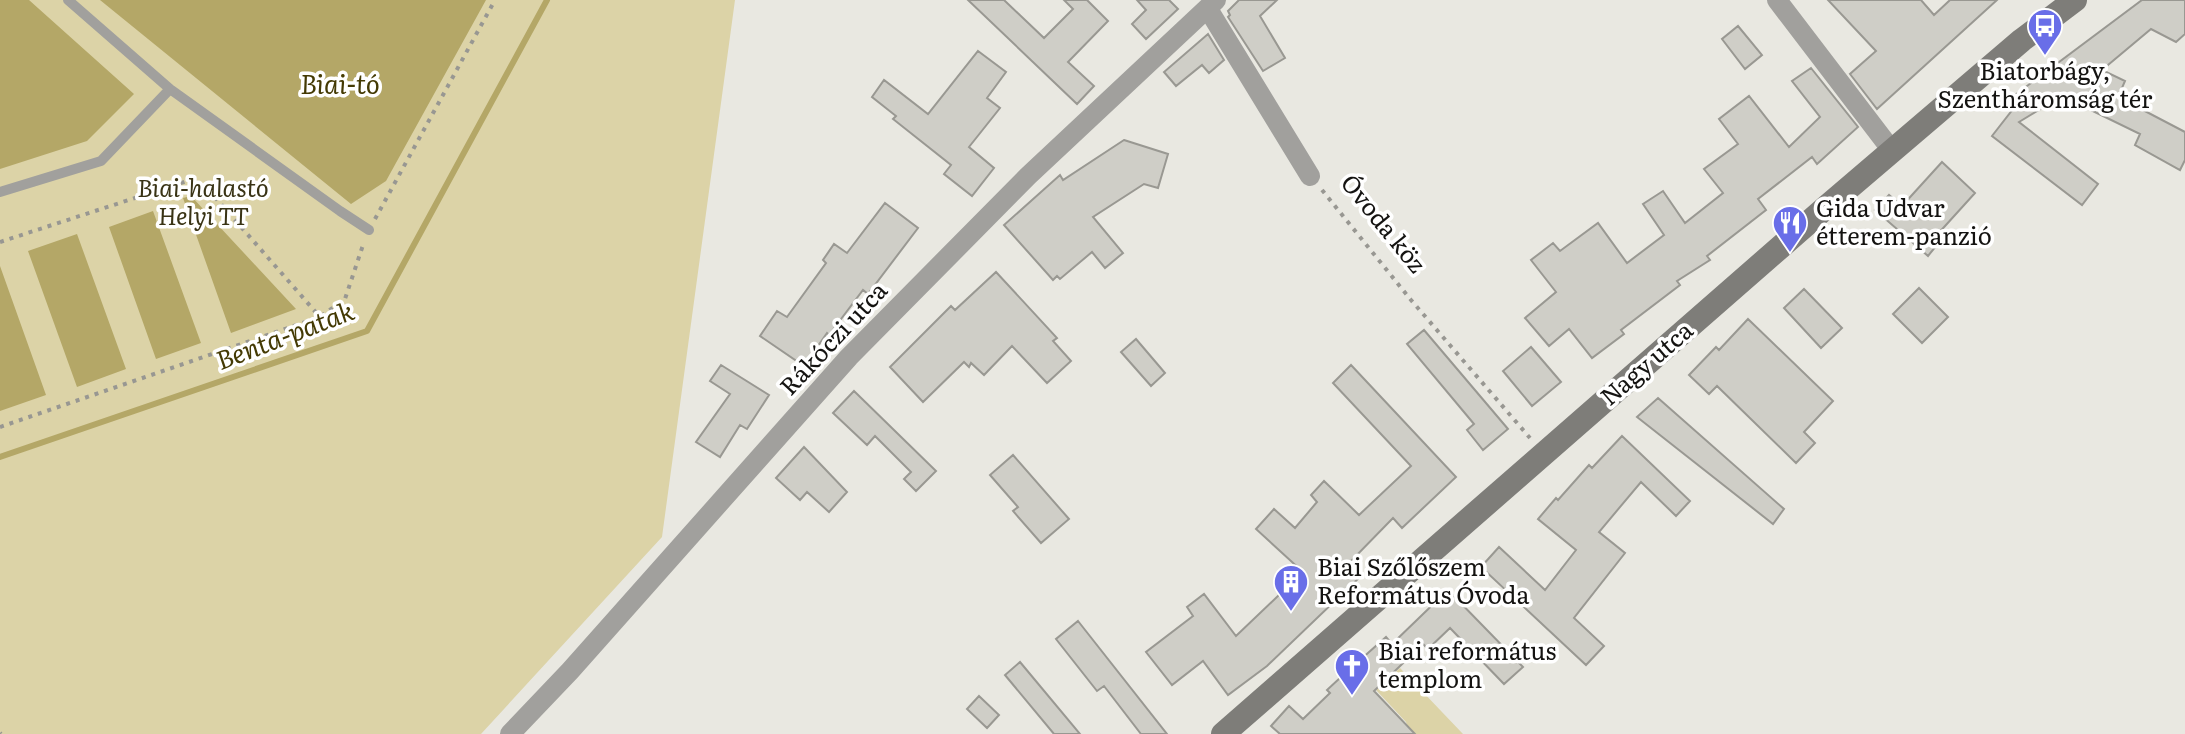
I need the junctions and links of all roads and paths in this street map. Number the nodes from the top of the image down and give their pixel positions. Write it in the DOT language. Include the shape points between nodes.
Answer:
graph roads {
  1 [pos="68,0"];
  2 [pos="495,0"];
  3 [pos="1777,0"];
  4 [pos="2075,0"];
  5 [pos="1212,4"];
  6 [pos="170,89"];
  7 [pos="1893,152"];
  8 [pos="1310,176"];
  9 [pos="0,192"];
  10 [pos="369,230"];
  11 [pos="0,242"];
  12 [pos="320,317"];
  13 [pos="0,427"];
  14 [pos="1544,454"];
  15 [pos="510,734"];
  16 [pos="1223,734"];
  1 -- 6 [label="lane"];
  2 -- 10 [label="path"];
  3 -- 7 [label="street"];
  4 -- 7 [label="main road, Nagy utca"];
  5 -- 8 [label="street, Óvoda köz"];
  5 -- 15 [label="street, Rákóczi utca" via="1028,176 849,357"];
  6 -- 9 [label="lane" via="101,161"];
  6 -- 10 [label="lane"];
  7 -- 14 [label="main road, Nagy utca"];
  8 -- 14 [label="path, Óvoda köz"];
  10 -- 12 [label="path" via="345,299"];
  11 -- 12 [label="path" via="187,181 206,187"];
  12 -- 13 [label="path"];
  14 -- 16 [label="main road, Nagy utca"];
}
